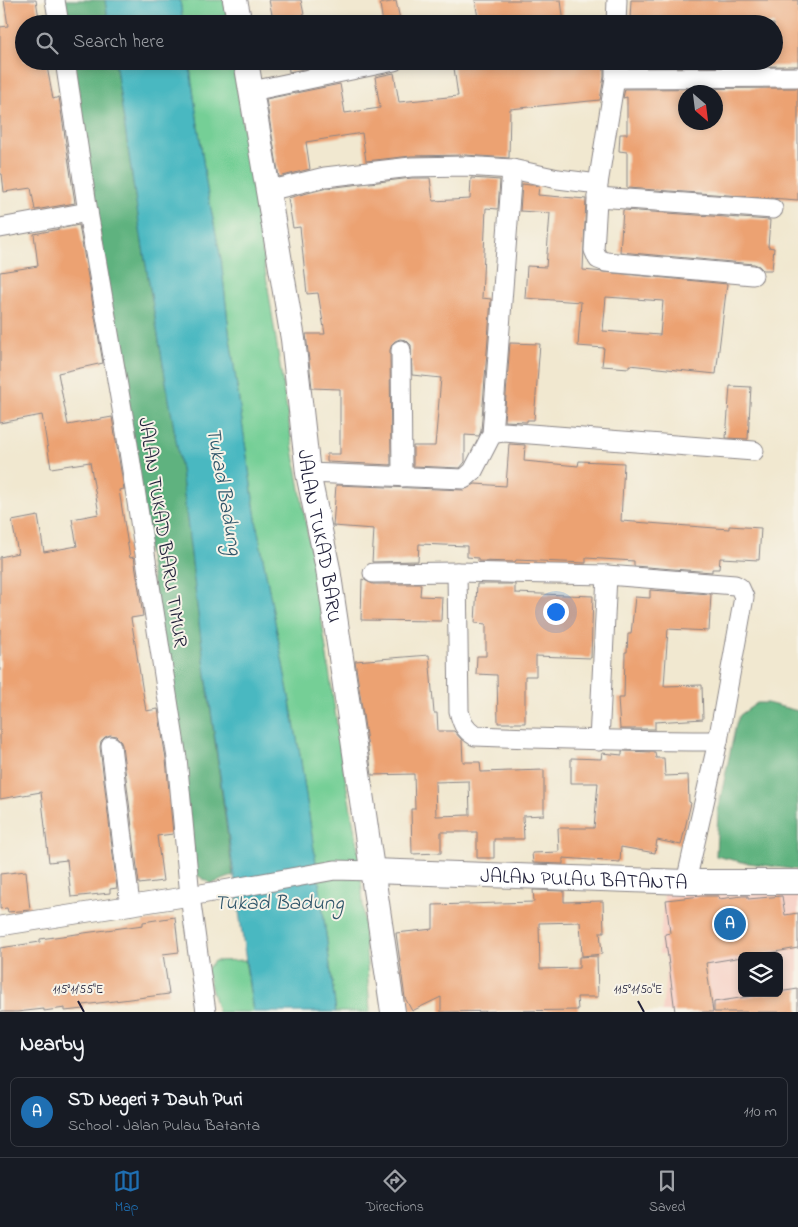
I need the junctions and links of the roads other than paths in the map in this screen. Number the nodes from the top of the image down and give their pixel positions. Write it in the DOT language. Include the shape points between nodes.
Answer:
graph roads {
  1 [pos="55,0"];
  2 [pos="235,0"];
  3 [pos="617,0"];
  4 [pos="58,15"];
  5 [pos="238,15"];
  6 [pos="616,15"];
  7 [pos="66,70"];
  8 [pos="248,70"];
  9 [pos="351,70"];
  10 [pos="615,70"];
  11 [pos="798,77"];
  12 [pos="252,91"];
  13 [pos="512,169"];
  14 [pos="598,190"];
  15 [pos="268,191"];
  16 [pos="773,209"];
  17 [pos="88,212"];
  18 [pos="0,228"];
  19 [pos="753,275"];
  20 [pos="401,350"];
  21 [pos="492,434"];
  22 [pos="754,451"];
  23 [pos="308,473"];
  24 [pos="402,477"];
  25 [pos="457,572"];
  26 [pos="373,573"];
  27 [pos="606,575"];
  28 [pos="599,741"];
  29 [pos="718,741"];
  30 [pos="111,746"];
  31 [pos="372,871"];
  32 [pos="686,882"];
  33 [pos="798,882"];
  34 [pos="199,894"];
  35 [pos="130,905"];
  36 [pos="0,926"];
  37 [pos="206,1012"];
  38 [pos="393,1012"];
  1 -- 4 [label="street"];
  2 -- 5 [label="street"];
  3 -- 6 [label="street"];
  7 -- 17 [label="street, JALAN TUKAD BARU TIMUR"];
  8 -- 12 [label="street, JALAN TUKAD BARU"];
  9 -- 12 [label="street"];
  10 -- 11 [label="street"];
  10 -- 14 [label="street"];
  12 -- 15 [label="street, JALAN TUKAD BARU"];
  13 -- 14 [label="street"];
  13 -- 15 [label="street" via="411,167 324,177"];
  13 -- 21 [label="street"];
  14 -- 16 [label="street"];
  14 -- 19 [label="street" via="594,250 601,261"];
  15 -- 23 [label="street, JALAN TUKAD BARU" via="293,339"];
  17 -- 18 [label="street"];
  17 -- 34 [label="street, JALAN TUKAD BARU TIMUR"];
  20 -- 24 [label="street"];
  21 -- 22 [label="street" via="504,432"];
  21 -- 24 [label="street" via="473,471 464,479"];
  23 -- 24 [label="street"];
  23 -- 31 [label="street, JALAN TUKAD BARU" via="328,570"];
  25 -- 26 [label="street"];
  25 -- 27 [label="street"];
  25 -- 28 [label="street" via="459,711 468,732 475,736"];
  27 -- 28 [label="street"];
  27 -- 29 [label="street" via="735,585 740,588 744,597"];
  28 -- 29 [label="street"];
  29 -- 32 [label="street"];
  30 -- 35 [label="street"];
  31 -- 32 [label="street, JALAN PULAU BATANTA"];
  31 -- 34 [label="street" via="336,870"];
  31 -- 38 [label="street, JALAN TUKAD BARU"];
  32 -- 33 [label="street, JALAN PULAU BATANTA"];
  34 -- 35 [label="street"];
  34 -- 37 [label="street, JALAN TUKAD BARU TIMUR"];
  35 -- 36 [label="street"];
}
